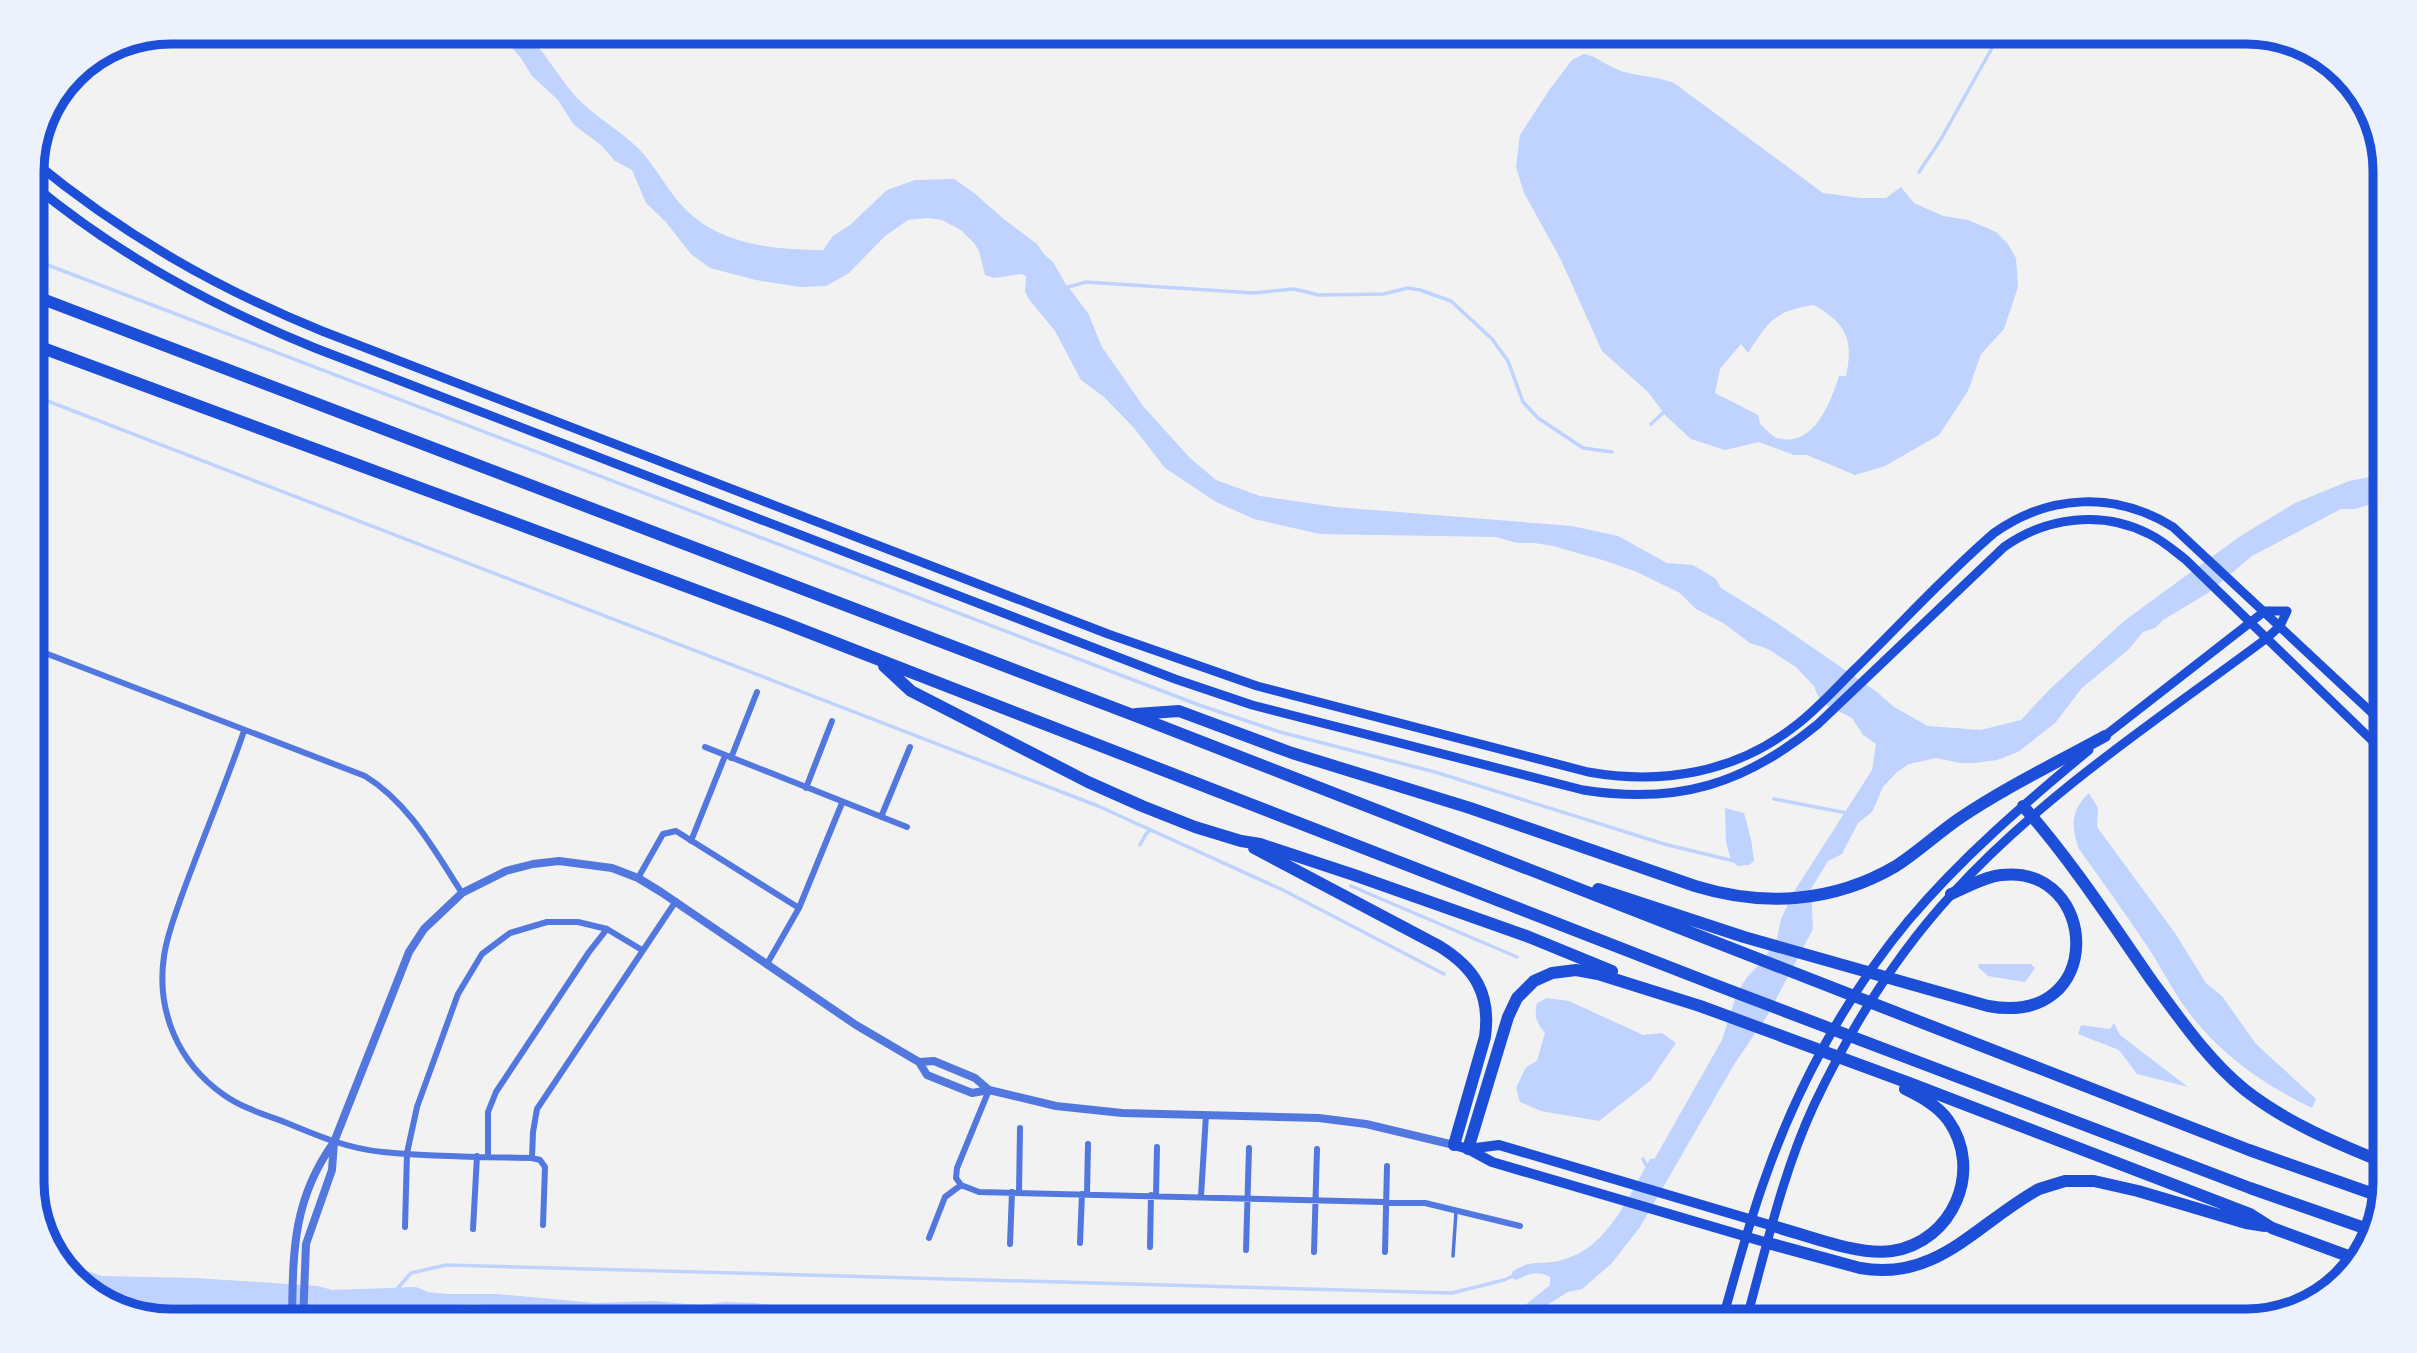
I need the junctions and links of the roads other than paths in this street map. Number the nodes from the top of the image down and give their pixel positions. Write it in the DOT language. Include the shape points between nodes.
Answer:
graph roads {
  1 [pos="44,169"];
  2 [pos="44,194"];
  3 [pos="44,300"];
  4 [pos="44,348"];
  5 [pos="747,494"];
  6 [pos="740,512"];
  7 [pos="1994,533"];
  8 [pos="2004,547"];
  9 [pos="1004,594"];
  10 [pos="998,611"];
  11 [pos="2265,611"];
  12 [pos="2251,622"];
  13 [pos="2280,626"];
  14 [pos="2267,638"];
  15 [pos="44,653"];
  16 [pos="877,660"];
  17 [pos="757,692"];
  18 [pos="2373,714"];
  19 [pos="1133,715"];
  20 [pos="1376,718"];
  21 [pos="832,721"];
  22 [pos="244,731"];
  23 [pos="1372,736"];
  24 [pos="2105,736"];
  25 [pos="2373,741"];
  26 [pos="705,747"];
  27 [pos="910,747"];
  28 [pos="728,757"];
  29 [pos="806,788"];
  30 [pos="842,803"];
  31 [pos="2023,806"];
  32 [pos="881,817"];
  33 [pos="2033,818"];
  34 [pos="906,827"];
  35 [pos="691,841"];
  36 [pos="1241,841"];
  37 [pos="1484,853"];
  38 [pos="638,878"];
  39 [pos="462,893"];
  40 [pos="1951,894"];
  41 [pos="676,901"];
  42 [pos="799,908"];
  43 [pos="607,929"];
  44 [pos="642,950"];
  45 [pos="767,964"];
  46 [pos="1700,1006"];
  47 [pos="919,1062"];
  48 [pos="1854,1065"];
  49 [pos="989,1090"];
  50 [pos="1206,1115"];
  51 [pos="1020,1128"];
  52 [pos="334,1142"];
  53 [pos="1088,1144"];
  54 [pos="1454,1145"];
  55 [pos="1157,1147"];
  56 [pos="1249,1148"];
  57 [pos="1317,1149"];
  58 [pos="1468,1149"];
  59 [pos="407,1153"];
  60 [pos="477,1156"];
  61 [pos="488,1157"];
  62 [pos="532,1158"];
  63 [pos="2373,1158"];
  64 [pos="1387,1166"];
  65 [pos="961,1185"];
  66 [pos="1015,1193"];
  67 [pos="1084,1194"];
  68 [pos="2372,1194"];
  69 [pos="1153,1195"];
  70 [pos="1200,1196"];
  71 [pos="1248,1199"];
  72 [pos="1316,1201"];
  73 [pos="1385,1203"];
  74 [pos="1456,1210"];
  75 [pos="1751,1220"];
  76 [pos="543,1226"];
  77 [pos="1520,1226"];
  78 [pos="1773,1226"];
  79 [pos="405,1227"];
  80 [pos="2272,1228"];
  81 [pos="2365,1228"];
  82 [pos="473,1229"];
  83 [pos="1746,1236"];
  84 [pos="929,1238"];
  85 [pos="1080,1243"];
  86 [pos="1768,1243"];
  87 [pos="1010,1244"];
  88 [pos="1150,1247"];
  89 [pos="1246,1250"];
  90 [pos="1314,1252"];
  91 [pos="1385,1252"];
  92 [pos="1453,1256"];
  93 [pos="2349,1256"];
  94 [pos="292,1309"];
  95 [pos="303,1309"];
  96 [pos="1725,1309"];
  97 [pos="1749,1309"];
  1 -- 5 [label="main road" via="117,225 235,293 312,327"];
  2 -- 6 [label="main road" via="136,260 227,310"];
  3 -- 19 [label="highway"];
  4 -- 16 [label="highway"];
  5 -- 6 [label="main road"];
  5 -- 9 [label="main road"];
  6 -- 10 [label="main road"];
  7 -- 8 [label="main road"];
  7 -- 11 [label="main road" via="2024,514 2078,501 2130,507 2173,527"];
  7 -- 20 [label="main road" via="1805,718 1731,762 1684,775 1635,778 1588,772"];
  8 -- 12 [label="main road" via="2031,530 2064,521 2094,519 2139,529 2185,559"];
  8 -- 23 [label="main road" via="1787,749 1743,774 1704,787 1653,795 1583,790"];
  9 -- 10 [label="main road"];
  9 -- 20 [label="main road" via="1223,676"];
  10 -- 23 [label="main road" via="1207,690"];
  11 -- 12 [label="main road"];
  11 -- 13 [label="main road"];
  11 -- 13 [label="main road" via="2287,611"];
  12 -- 14 [label="main road"];
  12 -- 24 [label="main road"];
  13 -- 14 [label="main road"];
  13 -- 18 [label="main road"];
  14 -- 25 [label="main road"];
  14 -- 33 [label="main road"];
  15 -- 22 [label="street"];
  16 -- 36 [label="highway" via="911,691 1088,782"];
  16 -- 81 [label="highway" via="1713,984"];
  17 -- 28 [label="street"];
  19 -- 24 [label="highway" via="1179,711 1292,753 1477,810 1722,895 1757,900 1791,900 1863,883 1897,865 1960,818"];
  19 -- 37 [label="highway"];
  20 -- 23 [label="main road"];
  21 -- 29 [label="street"];
  22 -- 39 [label="street" via="349,768 381,785 411,817"];
  22 -- 52 [label="street" via="168,938 161,984 165,1010 187,1059 224,1095"];
  24 -- 31 [label="main road"];
  26 -- 28 [label="street"];
  27 -- 32 [label="street"];
  28 -- 29 [label="street"];
  28 -- 35 [label="street"];
  29 -- 30 [label="street"];
  30 -- 32 [label="street"];
  30 -- 42 [label="street"];
  31 -- 33 [label="highway"];
  31 -- 75 [label="main road" via="1991,833 1908,921 1875,964 1796,1102"];
  32 -- 34 [label="street"];
  33 -- 40 [label="main road"];
  33 -- 63 [label="highway" via="2175,1013 2230,1077 2291,1121"];
  35 -- 38 [label="street" via="676,831 663,834"];
  35 -- 42 [label="street"];
  36 -- 46 [label="highway" via="1529,937"];
  36 -- 54 [label="highway" via="1439,946 1475,976 1488,1021"];
  37 -- 40 [label="highway" via="1740,935 1999,1009 2035,1004 2064,982 2075,961 2077,936 2070,912 2056,893 2036,880 2013,875 1988,878"];
  37 -- 68 [label="highway"];
  38 -- 39 [label="street" via="612,868 559,861 506,871"];
  38 -- 41 [label="street"];
  39 -- 52 [label="street" via="424,929 410,952"];
  40 -- 78 [label="main road" via="1861,1017 1814,1107"];
  41 -- 44 [label="street"];
  41 -- 45 [label="street"];
  42 -- 45 [label="street"];
  43 -- 44 [label="street"];
  43 -- 59 [label="street" via="578,922 547,922 510,933 482,954 458,994 417,1107"];
  43 -- 61 [label="street" via="496,1092 488,1112"];
  44 -- 62 [label="street" via="537,1109"];
  45 -- 47 [label="street"];
  46 -- 48 [label="highway"];
  46 -- 58 [label="highway" via="1576,970 1552,972 1534,981 1517,998 1508,1017"];
  47 -- 49 [label="street" via="934,1061 958,1070"];
  47 -- 49 [label="street" via="927,1074 972,1093"];
  48 -- 78 [label="highway" via="1920,1096 1947,1119 1963,1157 1963,1185 1954,1209 1927,1238 1890,1252 1868,1252"];
  48 -- 80 [label="highway" via="2250,1214"];
  49 -- 50 [label="street" via="1089,1110"];
  49 -- 65 [label="street" via="957,1168"];
  50 -- 54 [label="street" via="1319,1118"];
  50 -- 70 [label="street"];
  51 -- 66 [label="street"];
  52 -- 59 [label="street"];
  52 -- 94 [label="street" via="318,1164 298,1221"];
  52 -- 95 [label="street" via="332,1170 306,1244"];
  53 -- 67 [label="street"];
  54 -- 58 [label="highway"];
  55 -- 69 [label="street"];
  56 -- 71 [label="street"];
  57 -- 72 [label="street"];
  58 -- 75 [label="highway" via="1499,1145"];
  58 -- 83 [label="highway" via="1492,1162"];
  59 -- 60 [label="street"];
  59 -- 79 [label="street"];
  60 -- 61 [label="street"];
  60 -- 82 [label="street"];
  61 -- 62 [label="street"];
  62 -- 76 [label="street" via="545,1167"];
  64 -- 73 [label="street"];
  65 -- 66 [label="street" via="979,1192"];
  65 -- 84 [label="street" via="945,1197"];
  66 -- 67 [label="street"];
  66 -- 87 [label="street"];
  67 -- 69 [label="street"];
  67 -- 85 [label="street"];
  69 -- 70 [label="street"];
  69 -- 88 [label="street"];
  70 -- 71 [label="street"];
  71 -- 72 [label="street"];
  71 -- 89 [label="street"];
  72 -- 73 [label="street"];
  72 -- 90 [label="street"];
  73 -- 74 [label="street" via="1425,1203"];
  73 -- 91 [label="street"];
  74 -- 77 [label="street"];
  74 -- 92 [label="lane"];
  75 -- 78 [label="highway"];
  75 -- 83 [label="main road"];
  78 -- 86 [label="main road"];
  80 -- 86 [label="highway" via="2110,1184 2079,1180 2039,1189 1939,1257 1906,1269 1860,1268"];
  80 -- 93 [label="highway"];
  83 -- 86 [label="highway"];
  83 -- 96 [label="main road"];
  86 -- 97 [label="main road"];
}
